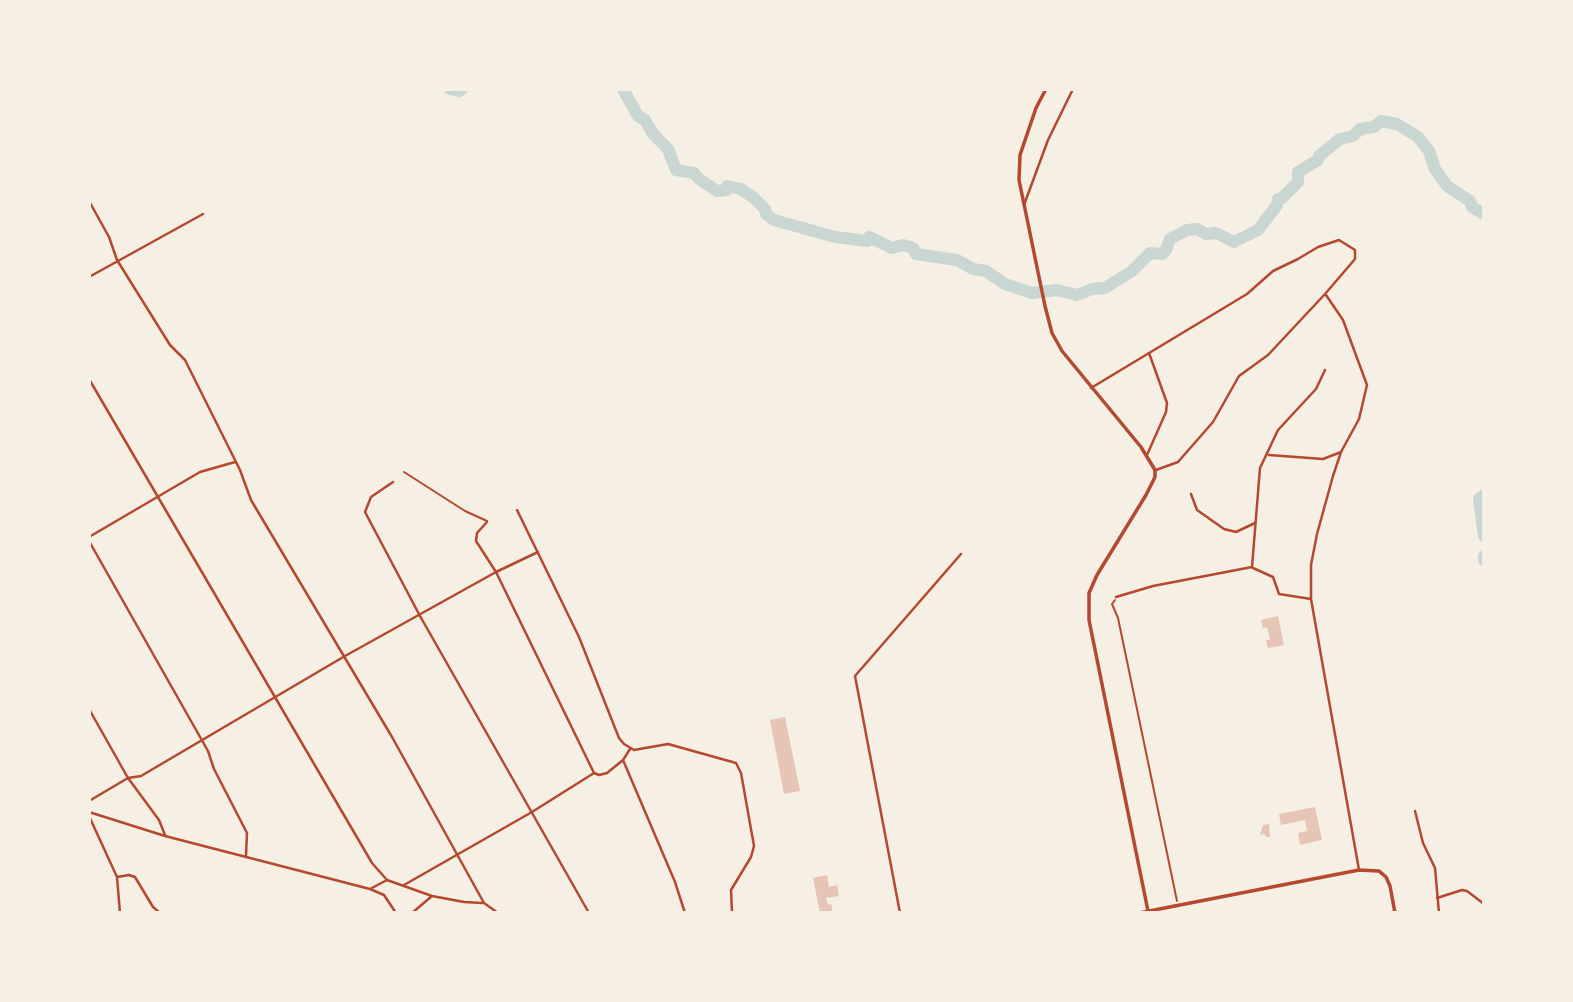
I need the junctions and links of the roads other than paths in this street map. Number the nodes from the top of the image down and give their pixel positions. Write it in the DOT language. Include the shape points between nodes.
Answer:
graph roads {
  1 [pos="1046,89"];
  2 [pos="1073,89"];
  3 [pos="89,201"];
  4 [pos="1024,206"];
  5 [pos="203,214"];
  6 [pos="117,260"];
  7 [pos="89,278"];
  8 [pos="1325,294"];
  9 [pos="1149,353"];
  10 [pos="1325,370"];
  11 [pos="89,379"];
  12 [pos="1091,388"];
  13 [pos="1341,452"];
  14 [pos="1147,455"];
  15 [pos="1268,455"];
  16 [pos="235,461"];
  17 [pos="1155,470"];
  18 [pos="404,472"];
  19 [pos="393,482"];
  20 [pos="1191,494"];
  21 [pos="158,495"];
  22 [pos="517,510"];
  23 [pos="487,522"];
  24 [pos="1255,523"];
  25 [pos="89,539"];
  26 [pos="538,552"];
  27 [pos="961,554"];
  28 [pos="1252,567"];
  29 [pos="496,572"];
  30 [pos="1116,597"];
  31 [pos="1311,599"];
  32 [pos="420,616"];
  33 [pos="345,656"];
  34 [pos="274,699"];
  35 [pos="89,709"];
  36 [pos="202,740"];
  37 [pos="630,749"];
  38 [pos="623,760"];
  39 [pos="594,773"];
  40 [pos="128,778"];
  41 [pos="89,801"];
  42 [pos="1415,811"];
  43 [pos="532,812"];
  44 [pos="89,814"];
  45 [pos="166,836"];
  46 [pos="458,854"];
  47 [pos="246,856"];
  48 [pos="1359,870"];
  49 [pos="117,877"];
  50 [pos="387,880"];
  51 [pos="404,885"];
  52 [pos="370,889"];
  53 [pos="432,896"];
  54 [pos="1437,898"];
  55 [pos="484,903"];
  56 [pos="1484,904"];
  57 [pos="1148,911"];
  58 [pos="120,913"];
  59 [pos="160,913"];
  60 [pos="396,913"];
  61 [pos="412,913"];
  62 [pos="498,913"];
  63 [pos="589,913"];
  64 [pos="685,913"];
  65 [pos="732,913"];
  66 [pos="900,913"];
  67 [pos="1139,913"];
  68 [pos="1395,913"];
  69 [pos="1439,913"];
  1 -- 4 [label="street" via="1020,155"];
  2 -- 4 [label="street"];
  3 -- 6 [label="street"];
  4 -- 12 [label="street" via="1056,342"];
  5 -- 6 [label="street"];
  6 -- 7 [label="street"];
  6 -- 16 [label="street" via="170,345 185,360"];
  8 -- 9 [label="street" via="1355,259 1354,250 1339,240 1273,271 1247,294"];
  8 -- 13 [label="street" via="1343,320 1367,385 1359,419"];
  8 -- 17 [label="street" via="1268,355 1240,376 1213,422 1178,461"];
  9 -- 12 [label="street"];
  9 -- 14 [label="street" via="1167,403"];
  10 -- 15 [label="street" via="1316,390 1278,430"];
  11 -- 21 [label="street"];
  12 -- 14 [label="street"];
  13 -- 15 [label="street" via="1323,459"];
  13 -- 31 [label="street" via="1317,534"];
  14 -- 17 [label="street"];
  15 -- 24 [label="street" via="1260,468"];
  16 -- 21 [label="street" via="200,472"];
  16 -- 33 [label="street" via="251,500"];
  17 -- 57 [label="street" via="1146,495 1089,593 1089,620"];
  18 -- 23 [label="lane"];
  19 -- 32 [label="street" via="371,497 365,512"];
  20 -- 24 [label="street" via="1197,510 1224,529 1236,532"];
  21 -- 25 [label="street"];
  21 -- 34 [label="street"];
  22 -- 26 [label="street"];
  23 -- 29 [label="street" via="476,541"];
  24 -- 28 [label="street"];
  25 -- 36 [label="street"];
  26 -- 29 [label="street"];
  26 -- 37 [label="street" via="579,637 619,738"];
  27 -- 66 [label="street" via="855,676"];
  28 -- 30 [label="street"];
  28 -- 31 [label="street" via="1270,574 1279,594"];
  29 -- 32 [label="street"];
  29 -- 39 [label="street"];
  31 -- 48 [label="street"];
  32 -- 33 [label="street"];
  32 -- 43 [label="street"];
  33 -- 34 [label="street"];
  33 -- 46 [label="street"];
  34 -- 36 [label="street"];
  34 -- 50 [label="street" via="372,863"];
  35 -- 40 [label="street"];
  36 -- 40 [label="street" via="141,776"];
  36 -- 47 [label="street" via="247,833"];
  37 -- 38 [label="street"];
  37 -- 65 [label="street" via="668,744 736,763 754,846 731,890"];
  38 -- 39 [label="street" via="607,773"];
  38 -- 64 [label="street"];
  39 -- 43 [label="street"];
  40 -- 41 [label="street"];
  40 -- 45 [label="street"];
  42 -- 54 [label="street" via="1435,868"];
  43 -- 46 [label="street"];
  43 -- 63 [label="street"];
  44 -- 45 [label="street"];
  44 -- 49 [label="street"];
  45 -- 47 [label="street"];
  46 -- 51 [label="street"];
  46 -- 55 [label="street"];
  47 -- 52 [label="street"];
  48 -- 57 [label="street"];
  48 -- 68 [label="street" via="1379,871 1386,877"];
  49 -- 58 [label="street"];
  49 -- 59 [label="street" via="135,877"];
  50 -- 51 [label="street"];
  50 -- 52 [label="street"];
  51 -- 53 [label="street"];
  52 -- 60 [label="street" via="384,895"];
  53 -- 55 [label="street"];
  53 -- 61 [label="street"];
  54 -- 56 [label="street" via="1462,890"];
  54 -- 69 [label="street"];
  55 -- 62 [label="street"];
  57 -- 67 [label="street"];
}
